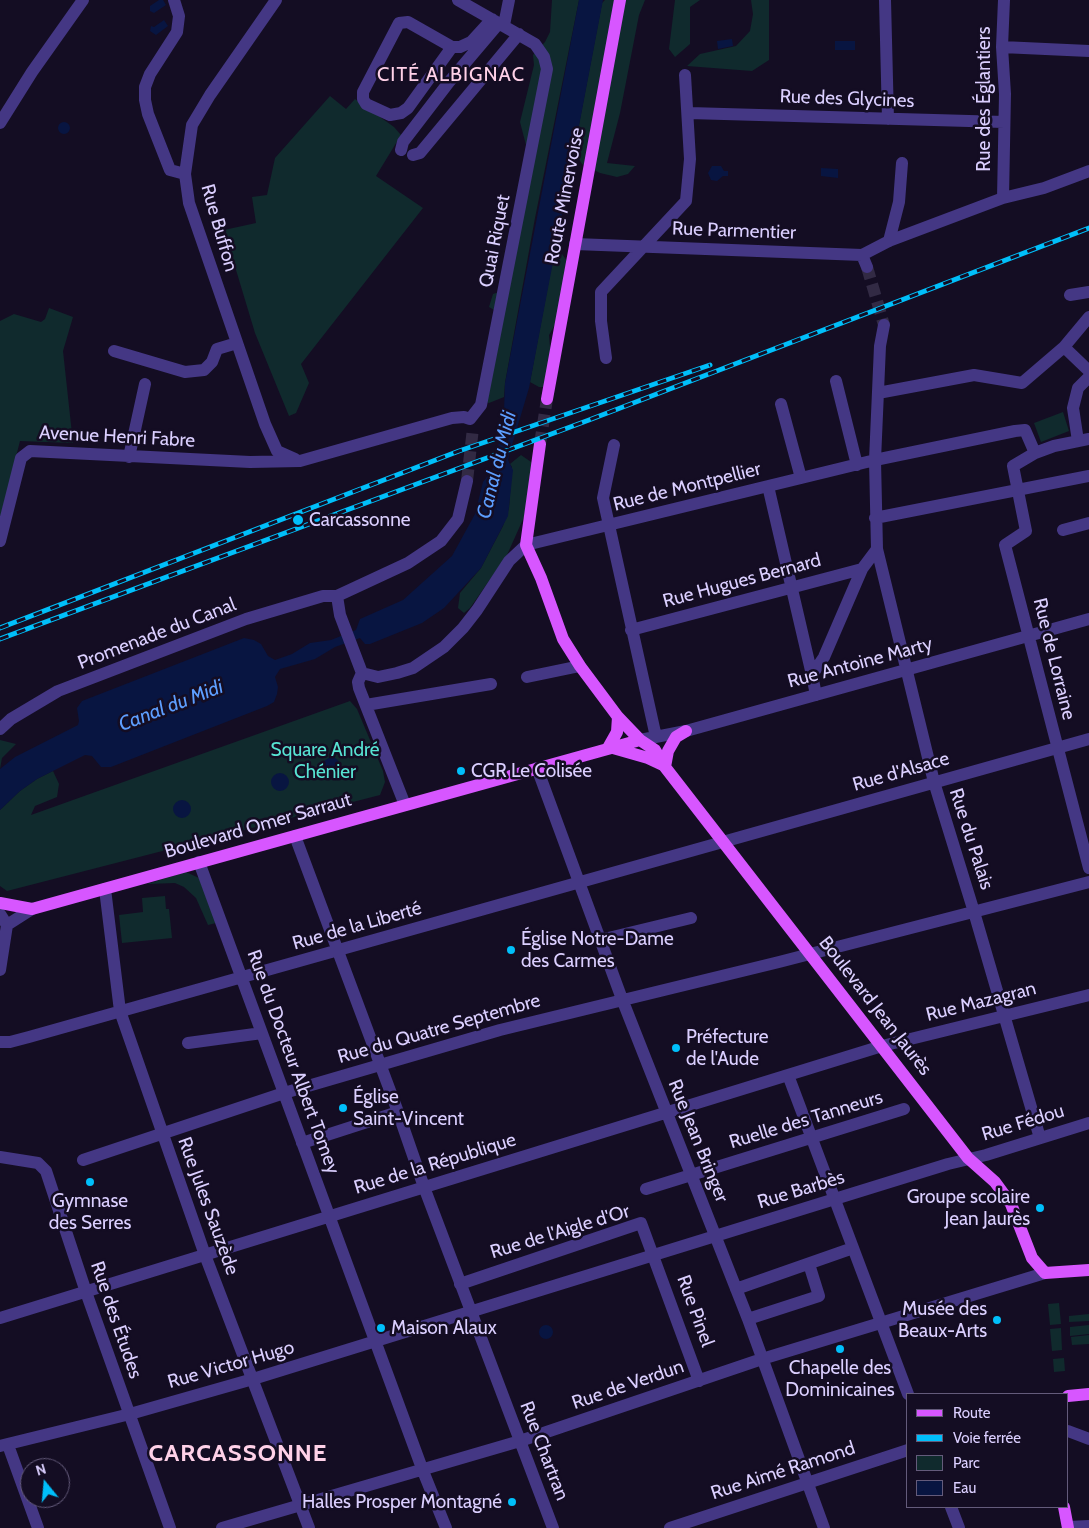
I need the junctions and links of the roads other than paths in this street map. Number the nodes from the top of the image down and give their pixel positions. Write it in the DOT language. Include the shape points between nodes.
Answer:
graph roads {
  1 [pos="83,0"];
  2 [pos="174,0"];
  3 [pos="276,0"];
  4 [pos="458,0"];
  5 [pos="509,0"];
  6 [pos="620,0"];
  7 [pos="885,0"];
  8 [pos="1004,0"];
  9 [pos="498,22"];
  10 [pos="519,34"];
  11 [pos="452,47"];
  12 [pos="1002,47"];
  13 [pos="1089,51"];
  14 [pos="685,75"];
  15 [pos="689,112"];
  16 [pos="888,118"];
  17 [pos="0,122"];
  18 [pos="1004,122"];
  19 [pos="401,150"];
  20 [pos="413,155"];
  21 [pos="902,163"];
  22 [pos="1089,171"];
  23 [pos="185,174"];
  24 [pos="1003,198"];
  25 [pos="889,241"];
  26 [pos="575,244"];
  27 [pos="643,247"];
  28 [pos="1089,292"];
  29 [pos="1070,295"];
  30 [pos="1089,317"];
  31 [pos="884,325"];
  32 [pos="237,343"];
  33 [pos="1064,347"];
  34 [pos="114,351"];
  35 [pos="606,358"];
  36 [pos="1089,371"];
  37 [pos="1089,377"];
  38 [pos="836,382"];
  39 [pos="145,384"];
  40 [pos="878,394"];
  41 [pos="547,400"];
  42 [pos="782,404"];
  43 [pos="265,424"];
  44 [pos="1084,440"];
  45 [pos="540,444"];
  46 [pos="614,445"];
  47 [pos="1035,453"];
  48 [pos="129,457"];
  49 [pos="300,460"];
  50 [pos="875,460"];
  51 [pos="268,462"];
  52 [pos="857,464"];
  53 [pos="1089,476"];
  54 [pos="801,478"];
  55 [pos="467,481"];
  56 [pos="768,486"];
  57 [pos="1018,489"];
  58 [pos="875,518"];
  59 [pos="1089,523"];
  60 [pos="608,526"];
  61 [pos="1063,530"];
  62 [pos="0,540"];
  63 [pos="526,545"];
  64 [pos="877,549"];
  65 [pos="862,569"];
  66 [pos="792,588"];
  67 [pos="337,596"];
  68 [pos="1089,620"];
  69 [pos="631,630"];
  70 [pos="1029,636"];
  71 [pos="580,666"];
  72 [pos="907,670"];
  73 [pos="362,673"];
  74 [pos="812,675"];
  75 [pos="528,677"];
  76 [pos="491,684"];
  77 [pos="816,695"];
  78 [pos="366,706"];
  79 [pos="618,717"];
  80 [pos="0,729"];
  81 [pos="686,731"];
  82 [pos="656,737"];
  83 [pos="1089,739"];
  84 [pos="640,740"];
  85 [pos="608,748"];
  86 [pos="1057,748"];
  87 [pos="665,767"];
  88 [pos="537,768"];
  89 [pos="934,782"];
  90 [pos="405,805"];
  91 [pos="295,836"];
  92 [pos="722,841"];
  93 [pos="199,862"];
  94 [pos="1089,868"];
  95 [pos="1089,882"];
  96 [pos="579,883"];
  97 [pos="105,888"];
  98 [pos="0,904"];
  99 [pos="32,909"];
  100 [pos="974,912"];
  101 [pos="691,918"];
  102 [pos="4,919"];
  103 [pos="600,940"];
  104 [pos="338,950"];
  105 [pos="810,952"];
  106 [pos="0,970"];
  107 [pos="241,977"];
  108 [pos="1089,995"];
  109 [pos="622,999"];
  110 [pos="120,1012"];
  111 [pos="1004,1016"];
  112 [pos="262,1033"];
  113 [pos="0,1042"];
  114 [pos="188,1043"];
  115 [pos="882,1046"];
  116 [pos="380,1064"];
  117 [pos="788,1075"];
  118 [pos="284,1093"];
  119 [pos="904,1109"];
  120 [pos="398,1112"];
  121 [pos="667,1112"];
  122 [pos="1089,1123"];
  123 [pos="161,1132"];
  124 [pos="812,1138"];
  125 [pos="1040,1138"];
  126 [pos="302,1143"];
  127 [pos="0,1156"];
  128 [pos="968,1158"];
  129 [pos="83,1160"];
  130 [pos="692,1175"];
  131 [pos="424,1187"];
  132 [pos="646,1189"];
  133 [pos="835,1199"];
  134 [pos="329,1217"];
  135 [pos="716,1236"];
  136 [pos="854,1248"];
  137 [pos="205,1255"];
  138 [pos="654,1255"];
  139 [pos="809,1264"];
  140 [pos="1089,1270"];
  141 [pos="1045,1273"];
  142 [pos="460,1284"];
  143 [pos="736,1289"];
  144 [pos="86,1292"];
  145 [pos="471,1312"];
  146 [pos="0,1318"];
  147 [pos="748,1319"];
  148 [pos="880,1321"];
  149 [pos="376,1342"];
  150 [pos="762,1359"];
  151 [pos="253,1379"];
  152 [pos="699,1380"];
  153 [pos="908,1393"];
  154 [pos="1089,1394"];
  155 [pos="1069,1396"];
  156 [pos="130,1414"];
  157 [pos="1069,1431"];
  158 [pos="1089,1439"];
  159 [pos="520,1441"];
  160 [pos="4,1445"];
  161 [pos="906,1451"];
  162 [pos="423,1471"];
  163 [pos="807,1482"];
  164 [pos="300,1506"];
  165 [pos="951,1508"];
  166 [pos="1064,1508"];
  167 [pos="1089,1526"];
  168 [pos="38,1528"];
  169 [pos="170,1528"];
  170 [pos="222,1528"];
  171 [pos="309,1528"];
  172 [pos="446,1528"];
  173 [pos="553,1528"];
  174 [pos="670,1528"];
  175 [pos="824,1528"];
  176 [pos="960,1528"];
  177 [pos="1068,1528"];
  1 -- 17 [label="street"];
  2 -- 23 [label="street" via="179,16 177,32 145,87 148,114 170,170"];
  3 -- 23 [label="street, Rue Buffon" via="192,125"];
  4 -- 9 [label="street"];
  5 -- 9 [label="street"];
  6 -- 26 [label="main road, Route Minervoise"];
  7 -- 16 [label="street"];
  8 -- 12 [label="street, Rue des Églantiers"];
  9 -- 10 [label="street"];
  9 -- 11 [label="street" via="470,42"];
  9 -- 19 [label="street" via="403,142"];
  10 -- 20 [label="street" via="420,154"];
  10 -- 49 [label="street, Quai Riquet" via="535,44 547,69 481,405 471,423 464,417 452,418"];
  11 -- 11 [label="street" via="408,22 399,23 362,92 366,104 390,115 401,113"];
  12 -- 13 [label="street"];
  12 -- 18 [label="street, Rue des Églantiers"];
  14 -- 15 [label="street"];
  15 -- 16 [label="street, Rue des Glycines"];
  15 -- 27 [label="street" via="690,159 686,201"];
  16 -- 18 [label="street, Rue des Glycines"];
  18 -- 24 [label="street, Rue des Églantiers"];
  21 -- 25 [label="street" via="899,202"];
  22 -- 24 [label="street, Rue Parmentier" via="1044,188"];
  23 -- 32 [label="street, Rue Buffon" via="189,203"];
  24 -- 25 [label="street, Rue Parmentier"];
  25 -- 27 [label="street, Rue Parmentier" via="864,261"];
  26 -- 27 [label="street, Rue Parmentier"];
  26 -- 41 [label="main road, Route Minervoise"];
  27 -- 35 [label="street" via="601,292 600,321"];
  28 -- 29 [label="street"];
  30 -- 33 [label="street"];
  31 -- 40 [label="street, Rue du Palais"];
  32 -- 34 [label="street" via="217,349 212,362 204,370 185,372"];
  32 -- 43 [label="street, Rue Buffon"];
  33 -- 36 [label="street"];
  33 -- 40 [label="street" via="1022,383 974,375"];
  37 -- 44 [label="street" via="1078,388 1073,408"];
  38 -- 52 [label="street"];
  39 -- 48 [label="street"];
  40 -- 50 [label="street, Rue du Palais"];
  42 -- 54 [label="street"];
  43 -- 49 [label="street, Rue Buffon" via="277,451 288,458"];
  43 -- 51 [label="street, Rue Buffon"];
  44 -- 47 [label="street"];
  45 -- 63 [label="main road"];
  46 -- 60 [label="street" via="603,498"];
  47 -- 50 [label="street, Rue de Montpellier" via="1025,430"];
  47 -- 57 [label="street" via="1014,466"];
  48 -- 51 [label="street, Avenue Henri Fabre"];
  48 -- 62 [label="street, Avenue Henri Fabre" via="24,453"];
  49 -- 51 [label="street"];
  50 -- 52 [label="street, Rue de Montpellier"];
  50 -- 58 [label="street, Rue du Palais"];
  52 -- 54 [label="street, Rue de Montpellier"];
  53 -- 57 [label="street"];
  54 -- 56 [label="street, Rue de Montpellier"];
  55 -- 67 [label="street" via="458,519 442,541 408,563"];
  56 -- 60 [label="street, Rue de Montpellier"];
  56 -- 66 [label="street"];
  57 -- 58 [label="street"];
  57 -- 70 [label="street, Rue de Lorraine" via="1026,531 1005,545"];
  58 -- 64 [label="street, Rue du Palais"];
  59 -- 61 [label="street"];
  60 -- 63 [label="street, Rue de Montpellier"];
  60 -- 69 [label="street"];
  63 -- 71 [label="main road" via="563,639"];
  63 -- 73 [label="street" via="508,561 463,628 444,647 413,668 378,677"];
  64 -- 65 [label="street"];
  64 -- 72 [label="street, Rue du Palais"];
  65 -- 66 [label="street, Rue Hugues Bernard"];
  65 -- 74 [label="street" via="824,657"];
  66 -- 69 [label="street, Rue Hugues Bernard"];
  66 -- 74 [label="street"];
  67 -- 73 [label="street" via="340,615"];
  67 -- 80 [label="street, Promenade du Canal" via="323,596 246,620 58,692 11,719"];
  68 -- 70 [label="street, Rue Antoine Marty"];
  69 -- 82 [label="street"];
  70 -- 72 [label="street, Rue Antoine Marty"];
  70 -- 86 [label="street, Rue de Lorraine"];
  71 -- 75 [label="street"];
  71 -- 79 [label="main road"];
  72 -- 77 [label="street, Rue Antoine Marty"];
  72 -- 89 [label="street, Rue du Palais"];
  73 -- 78 [label="street" via="358,682"];
  74 -- 77 [label="street"];
  76 -- 78 [label="street"];
  77 -- 81 [label="street, Rue Antoine Marty"];
  78 -- 90 [label="street"];
  79 -- 84 [label="main road"];
  79 -- 85 [label="main road" via="617,732"];
  81 -- 82 [label="street, Rue Antoine Marty"];
  81 -- 87 [label="main road" via="676,737 668,751"];
  82 -- 84 [label="street, Rue Antoine Marty"];
  83 -- 86 [label="street, Rue d'Alsace"];
  84 -- 85 [label="main road, Boulevard Omer Sarraut"];
  84 -- 87 [label="main road, Boulevard Jean Jaurès" via="654,750"];
  85 -- 87 [label="main road, Boulevard Jean Jaurès" via="648,758"];
  85 -- 88 [label="main road, Boulevard Omer Sarraut"];
  86 -- 89 [label="street, Rue d'Alsace"];
  86 -- 94 [label="street, Rue de Lorraine"];
  87 -- 92 [label="main road, Boulevard Jean Jaurès"];
  88 -- 90 [label="main road, Boulevard Omer Sarraut"];
  88 -- 96 [label="street, Rue Jean Bringer"];
  89 -- 92 [label="street, Rue d'Alsace"];
  89 -- 100 [label="street, Rue du Palais"];
  90 -- 91 [label="main road, Boulevard Omer Sarraut"];
  91 -- 93 [label="main road, Boulevard Omer Sarraut"];
  91 -- 104 [label="street, Rue Chartran"];
  92 -- 96 [label="street, Rue de la Liberté"];
  92 -- 105 [label="main road, Boulevard Jean Jaurès"];
  93 -- 97 [label="main road, Boulevard Omer Sarraut"];
  93 -- 107 [label="street, Rue du Docteur Albert Tomey"];
  95 -- 100 [label="street, Rue du Quatre Septembre"];
  96 -- 103 [label="street, Rue Jean Bringer"];
  96 -- 104 [label="street, Rue de la Liberté"];
  97 -- 99 [label="main road, Boulevard Omer Sarraut"];
  97 -- 110 [label="street, Rue Jules Sauzède"];
  98 -- 99 [label="main road, Boulevard Omer Sarraut"];
  99 -- 102 [label="street"];
  100 -- 105 [label="street, Rue du Quatre Septembre"];
  100 -- 111 [label="street, Rue du Palais"];
  101 -- 103 [label="street"];
  102 -- 106 [label="street"];
  103 -- 109 [label="street, Rue Jean Bringer"];
  104 -- 107 [label="street, Rue de la Liberté"];
  104 -- 116 [label="street, Rue Chartran"];
  105 -- 109 [label="street, Rue du Quatre Septembre"];
  105 -- 115 [label="main road, Boulevard Jean Jaurès"];
  107 -- 110 [label="street, Rue de la Liberté"];
  107 -- 112 [label="street, Rue du Docteur Albert Tomey"];
  108 -- 111 [label="street, Rue Mazagran"];
  109 -- 116 [label="street, Rue du Quatre Septembre"];
  109 -- 121 [label="street, Rue Jean Bringer"];
  110 -- 113 [label="street, Rue de la Liberté"];
  110 -- 123 [label="street, Rue Jules Sauzède"];
  111 -- 115 [label="street, Rue Mazagran"];
  111 -- 125 [label="street, Rue du Palais"];
  112 -- 114 [label="street"];
  112 -- 118 [label="street, Rue du Docteur Albert Tomey"];
  115 -- 117 [label="street, Rue de la République"];
  115 -- 128 [label="main road, Boulevard Jean Jaurès"];
  116 -- 118 [label="street, Rue du Quatre Septembre"];
  116 -- 120 [label="street, Rue Chartran"];
  117 -- 121 [label="street, Rue de la République"];
  117 -- 124 [label="street"];
  118 -- 123 [label="street, Rue du Quatre Septembre"];
  118 -- 126 [label="street, Rue du Docteur Albert Tomey"];
  119 -- 124 [label="street, Ruelle des Tanneurs"];
  120 -- 126 [label="street"];
  120 -- 131 [label="street, Rue Chartran"];
  121 -- 130 [label="street, Rue Jean Bringer"];
  121 -- 131 [label="street, Rue de la République"];
  122 -- 125 [label="street, Rue Fédou"];
  123 -- 129 [label="street, Rue du Quatre Septembre"];
  123 -- 137 [label="street, Rue Jules Sauzède"];
  124 -- 130 [label="street, Ruelle des Tanneurs"];
  124 -- 133 [label="street"];
  125 -- 128 [label="street, Rue Fédou"];
  126 -- 134 [label="street, Rue du Docteur Albert Tomey"];
  127 -- 144 [label="street, Rue des Études" via="38,1163 46,1171"];
  128 -- 133 [label="street, Rue Barbès"];
  128 -- 141 [label="main road, Boulevard Jean Jaurès" via="995,1182 1011,1204 1032,1258"];
  130 -- 132 [label="street, Ruelle des Tanneurs"];
  130 -- 135 [label="street, Rue Jean Bringer"];
  131 -- 134 [label="street, Rue de la République"];
  131 -- 142 [label="street, Rue Chartran"];
  133 -- 135 [label="street, Rue Barbès"];
  133 -- 136 [label="street"];
  134 -- 137 [label="street, Rue de la République"];
  134 -- 149 [label="street, Rue du Docteur Albert Tomey"];
  135 -- 138 [label="street, Rue Barbès"];
  135 -- 143 [label="street, Rue Jean Bringer"];
  136 -- 139 [label="street"];
  136 -- 148 [label="street"];
  137 -- 144 [label="street, Rue de la République"];
  137 -- 151 [label="street, Rue Jules Sauzède"];
  138 -- 142 [label="street, Rue de l'Aigle d'Or" via="642,1224"];
  138 -- 145 [label="street, Rue Barbès"];
  138 -- 152 [label="street, Rue Pinel"];
  139 -- 143 [label="street"];
  139 -- 147 [label="street" via="819,1296"];
  140 -- 141 [label="main road"];
  141 -- 148 [label="street, Rue de Verdun"];
  142 -- 145 [label="street, Rue Chartran"];
  143 -- 147 [label="street, Rue Jean Bringer"];
  144 -- 146 [label="street, Rue de la République"];
  144 -- 156 [label="street, Rue des Études"];
  145 -- 149 [label="street, Rue Victor Hugo"];
  145 -- 159 [label="street, Rue Chartran"];
  147 -- 150 [label="street, Rue Jean Bringer"];
  148 -- 150 [label="street, Rue de Verdun"];
  148 -- 153 [label="street"];
  149 -- 151 [label="street, Rue Victor Hugo"];
  149 -- 162 [label="street, Rue du Docteur Albert Tomey"];
  150 -- 152 [label="street, Rue de Verdun"];
  150 -- 163 [label="street, Rue Jean Bringer"];
  151 -- 156 [label="street, Rue Victor Hugo"];
  151 -- 164 [label="street, Rue Jules Sauzède"];
  152 -- 159 [label="street, Rue de Verdun"];
  154 -- 155 [label="main road"];
  156 -- 160 [label="street, Rue Victor Hugo"];
  156 -- 169 [label="street, Rue des Études"];
  157 -- 158 [label="street"];
  159 -- 162 [label="street, Rue de Verdun"];
  159 -- 173 [label="street, Rue Chartran"];
  160 -- 168 [label="street"];
  161 -- 163 [label="street, Rue Aimé Ramond"];
  162 -- 164 [label="street, Rue de Verdun"];
  162 -- 172 [label="street, Rue du Docteur Albert Tomey"];
  163 -- 174 [label="street, Rue Aimé Ramond"];
  163 -- 175 [label="street, Rue Jean Bringer"];
  164 -- 170 [label="street, Rue de Verdun"];
  164 -- 171 [label="street, Rue Jules Sauzède"];
  165 -- 176 [label="street"];
  166 -- 177 [label="main road"];
  167 -- 177 [label="street"];
}
